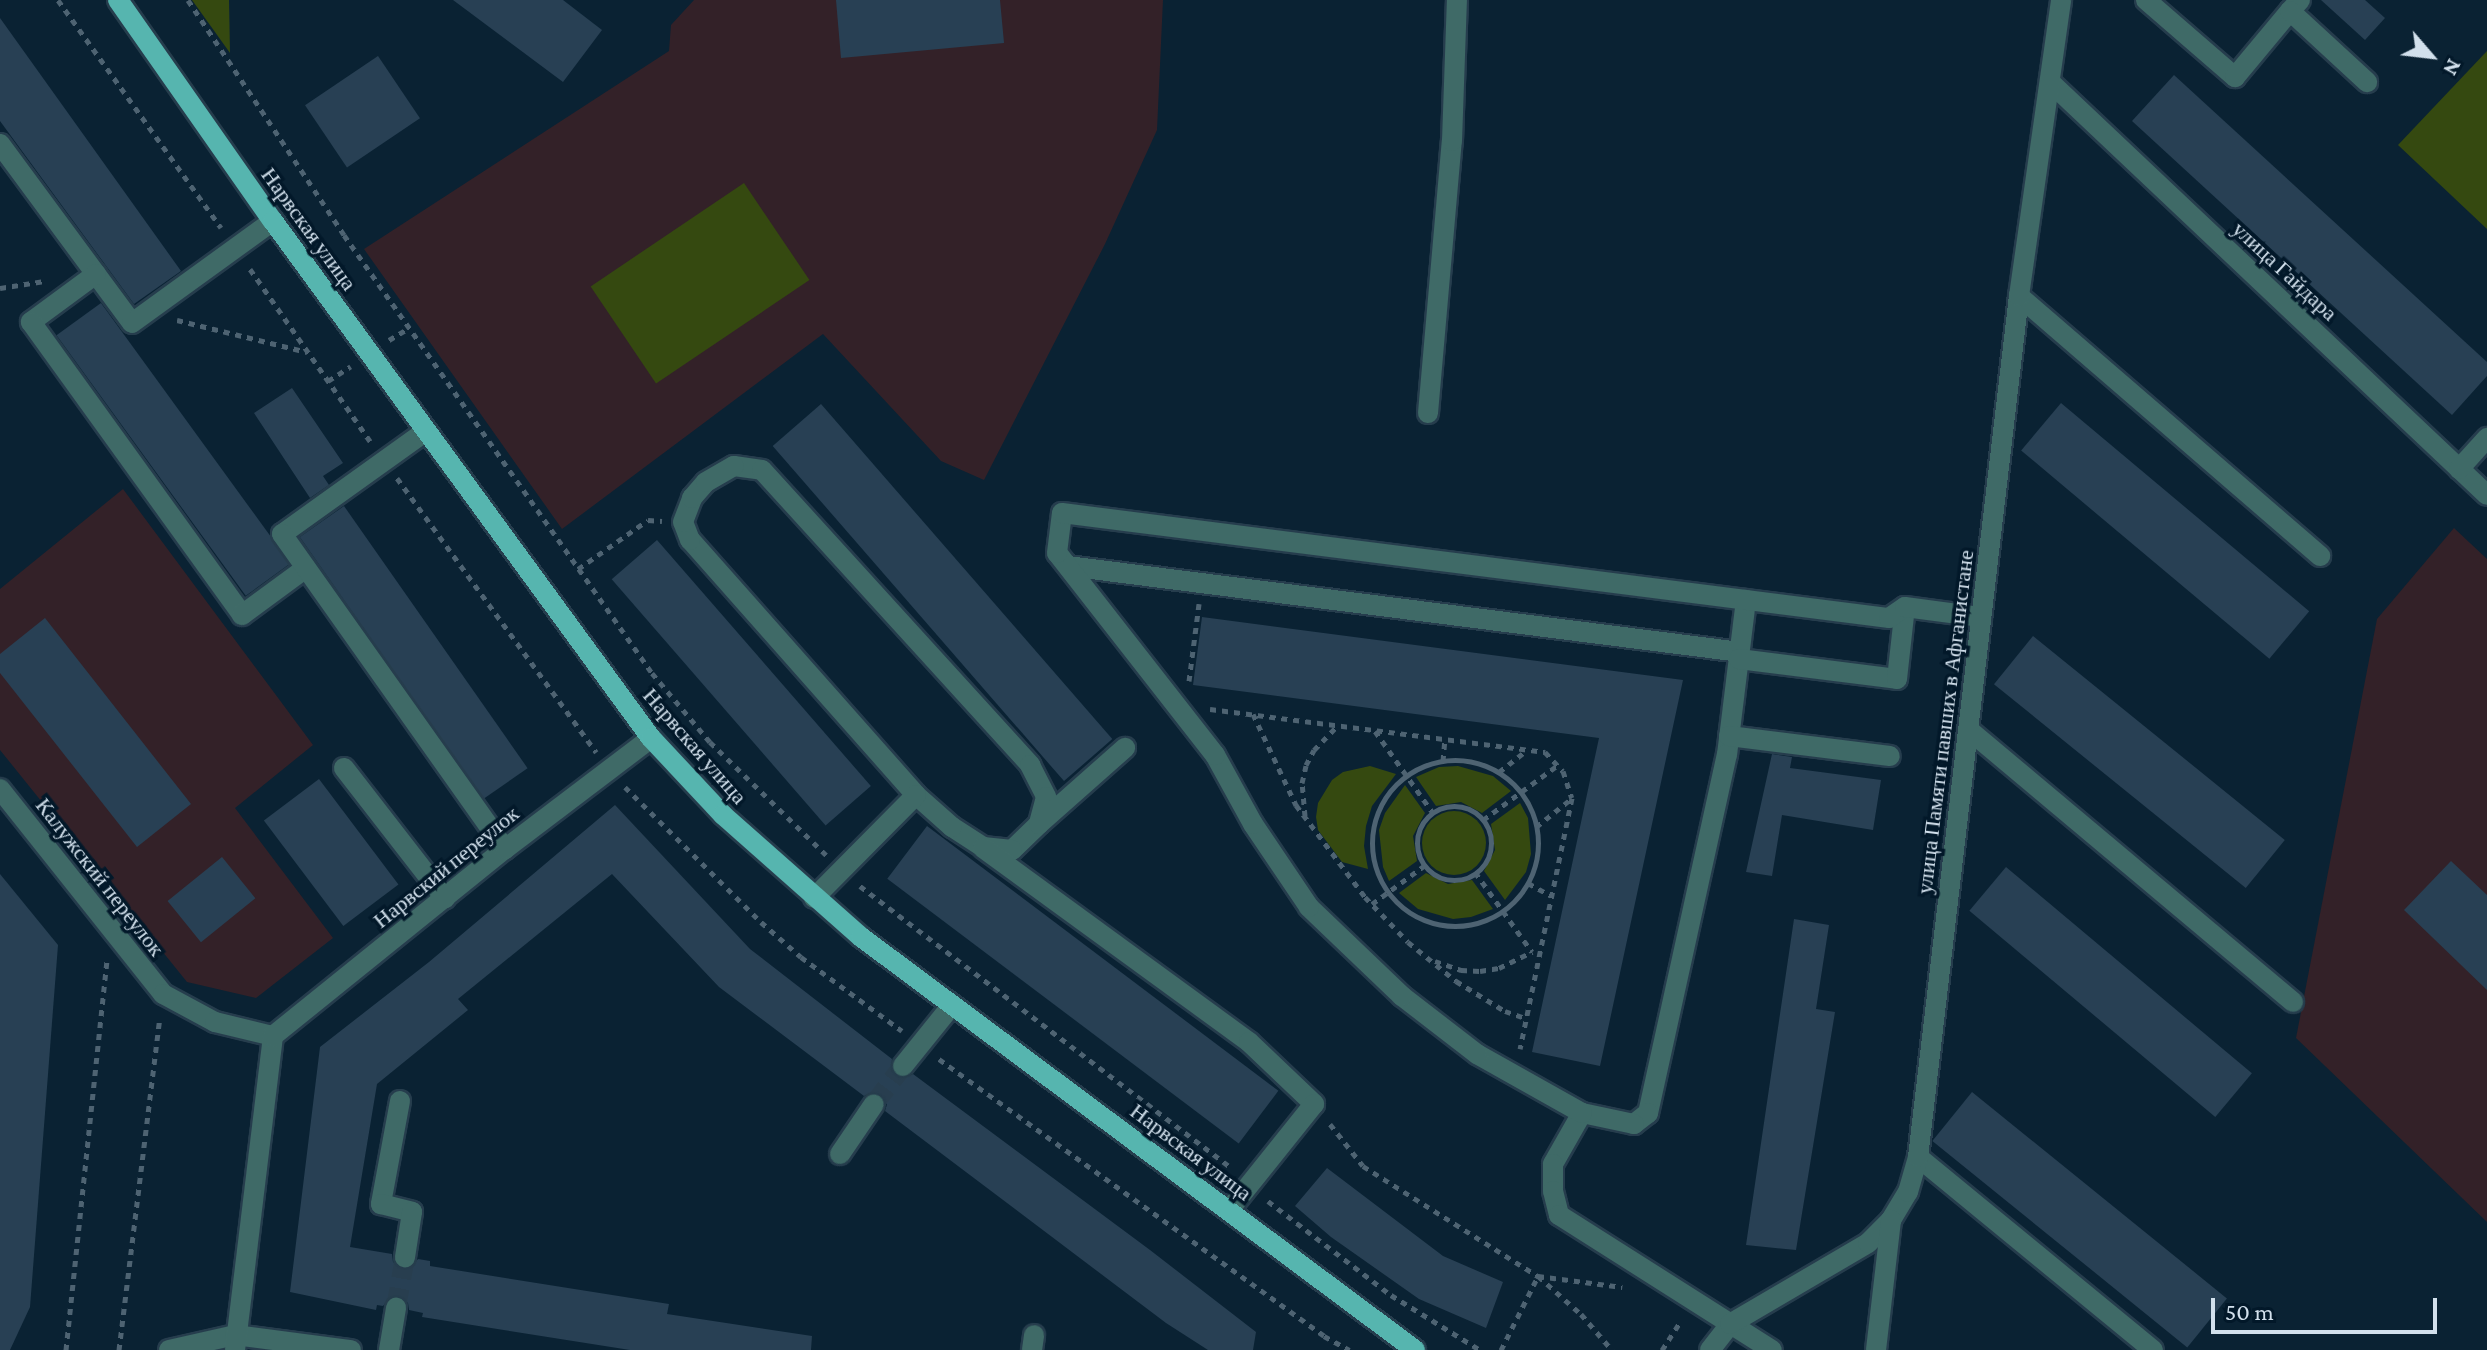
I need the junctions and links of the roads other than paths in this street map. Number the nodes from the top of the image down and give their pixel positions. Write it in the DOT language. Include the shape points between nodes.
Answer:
graph roads {
  1 [pos="118,0"];
  2 [pos="1457,0"];
  3 [pos="2061,0"];
  4 [pos="2146,0"];
  5 [pos="2295,6"];
  6 [pos="2050,82"];
  7 [pos="2367,82"];
  8 [pos="0,144"];
  9 [pos="273,221"];
  10 [pos="96,274"];
  11 [pos="2019,296"];
  12 [pos="1428,413"];
  13 [pos="426,431"];
  14 [pos="2487,438"];
  15 [pos="2459,469"];
  16 [pos="2487,495"];
  17 [pos="2320,556"];
  18 [pos="1068,566"];
  19 [pos="306,568"];
  20 [pos="1746,600"];
  21 [pos="1905,607"];
  22 [pos="1981,617"];
  23 [pos="1740,655"];
  24 [pos="1969,730"];
  25 [pos="1729,736"];
  26 [pos="651,738"];
  27 [pos="1125,748"];
  28 [pos="1890,756"];
  29 [pos="344,768"];
  30 [pos="0,789"];
  31 [pos="916,795"];
  32 [pos="1039,824"];
  33 [pos="983,847"];
  34 [pos="505,849"];
  35 [pos="445,898"];
  36 [pos="814,898"];
  37 [pos="2293,1002"];
  38 [pos="952,1005"];
  39 [pos="273,1036"];
  40 [pos="903,1066"];
  41 [pos="400,1101"];
  42 [pos="874,1104"];
  43 [pos="1582,1113"];
  44 [pos="840,1154"];
  45 [pos="1918,1157"];
  46 [pos="1229,1210"];
  47 [pos="1891,1220"];
  48 [pos="405,1257"];
  49 [pos="396,1308"];
  50 [pos="1730,1324"];
  51 [pos="235,1342"];
  52 [pos="1408,1348"];
  53 [pos="169,1350"];
  54 [pos="351,1350"];
  55 [pos="389,1350"];
  56 [pos="1710,1350"];
  57 [pos="1772,1350"];
  58 [pos="1876,1350"];
  59 [pos="2153,1350"];
  1 -- 9 [label="main road, Нарвская улица"];
  2 -- 12 [label="street" via="1452,141"];
  3 -- 6 [label="street, улица Памяти павших в Афганистане"];
  4 -- 5 [label="street" via="2235,77"];
  5 -- 7 [label="street"];
  6 -- 11 [label="street, улица Памяти павших в Афганистане"];
  6 -- 15 [label="street, улица Гайдара"];
  8 -- 10 [label="street"];
  9 -- 10 [label="street" via="132,323"];
  9 -- 13 [label="main road, Нарвская улица"];
  10 -- 19 [label="street" via="31,322 242,615"];
  11 -- 17 [label="street"];
  11 -- 22 [label="street, улица Памяти павших в Афганистане"];
  13 -- 19 [label="street" via="282,534"];
  13 -- 26 [label="main road, Нарвская улица"];
  14 -- 15 [label="street"];
  15 -- 16 [label="street, улица Гайдара"];
  18 -- 20 [label="street" via="1057,553 1062,513"];
  18 -- 23 [label="street"];
  18 -- 43 [label="street" via="1185,710 1309,907 1402,996 1477,1054"];
  19 -- 34 [label="street"];
  20 -- 21 [label="street" via="1889,618"];
  20 -- 23 [label="street"];
  21 -- 22 [label="street"];
  21 -- 23 [label="street" via="1897,679"];
  22 -- 24 [label="street, улица Памяти павших в Афганистане"];
  23 -- 25 [label="street"];
  24 -- 37 [label="street"];
  24 -- 45 [label="street, улица Памяти павших в Афганистане"];
  25 -- 28 [label="street"];
  25 -- 43 [label="street" via="1648,1113 1634,1124"];
  26 -- 34 [label="street, Нарвский переулок"];
  26 -- 36 [label="main road, Нарвская улица" via="723,815"];
  27 -- 32 [label="street"];
  29 -- 35 [label="street"];
  30 -- 39 [label="street, Калужский переулок" via="163,994 215,1022"];
  31 -- 32 [label="street" via="690,540 683,522 692,498 706,482 734,466 762,470 1030,765 1046,797"];
  31 -- 33 [label="street"];
  31 -- 36 [label="street"];
  32 -- 33 [label="street" via="1012,850"];
  33 -- 46 [label="street" via="1249,1042 1314,1104"];
  34 -- 35 [label="street, Нарвский переулок"];
  35 -- 39 [label="street, Нарвский переулок"];
  36 -- 38 [label="main road, Нарвская улица"];
  38 -- 40 [label="street"];
  38 -- 46 [label="main road, Нарвская улица"];
  39 -- 51 [label="street"];
  41 -- 48 [label="street" via="381,1204 412,1212"];
  42 -- 44 [label="street"];
  43 -- 50 [label="street" via="1553,1164 1559,1215"];
  45 -- 47 [label="street, улица Памяти павших в Афганистане" via="1908,1192"];
  45 -- 59 [label="street"];
  46 -- 52 [label="main road, Нарвская улица"];
  47 -- 50 [label="street, улица Памяти павших в Афганистане" via="1868,1243"];
  47 -- 58 [label="street"];
  49 -- 55 [label="street"];
  50 -- 56 [label="street, улица Памяти павших в Афганистане"];
  50 -- 57 [label="street"];
  51 -- 53 [label="street"];
  51 -- 54 [label="street"];
}
